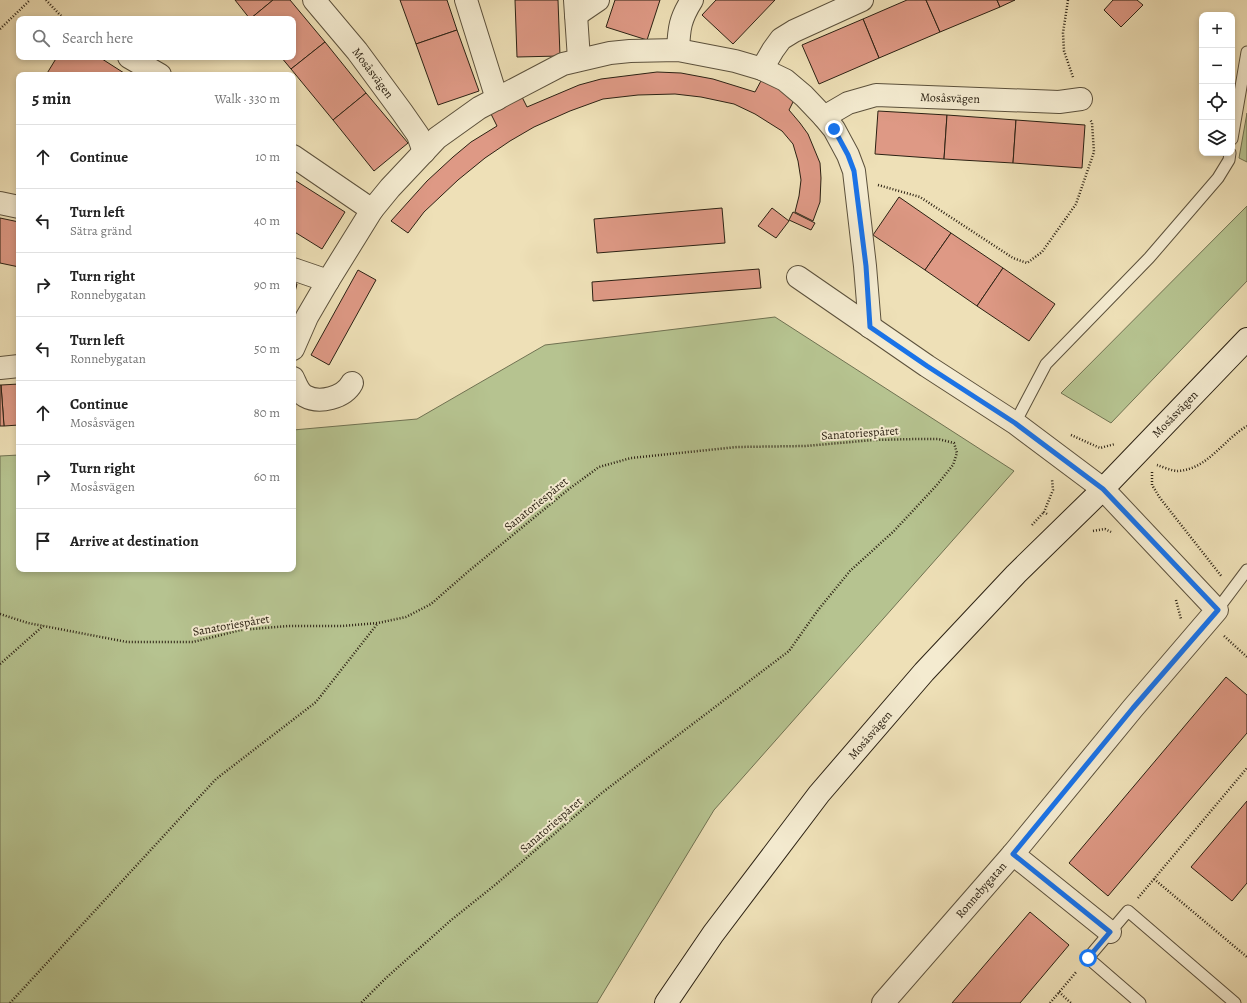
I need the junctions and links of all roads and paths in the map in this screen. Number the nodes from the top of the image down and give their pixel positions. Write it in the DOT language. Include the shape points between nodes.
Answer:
graph roads {
  1 [pos="30,0"];
  2 [pos="46,0"];
  3 [pos="314,0"];
  4 [pos="466,0"];
  5 [pos="598,0"];
  6 [pos="692,0"];
  7 [pos="862,0"];
  8 [pos="576,8"];
  9 [pos="62,16"];
  10 [pos="0,29"];
  11 [pos="678,50"];
  12 [pos="1247,52"];
  13 [pos="579,59"];
  14 [pos="134,60"];
  15 [pos="762,70"];
  16 [pos="155,72"];
  17 [pos="496,99"];
  18 [pos="1081,99"];
  19 [pos="824,117"];
  20 [pos="1235,122"];
  21 [pos="424,152"];
  22 [pos="1230,156"];
  23 [pos="296,158"];
  24 [pos="855,179"];
  25 [pos="0,203"];
  26 [pos="1076,204"];
  27 [pos="16,206"];
  28 [pos="372,210"];
  29 [pos="296,270"];
  30 [pos="798,277"];
  31 [pos="328,281"];
  32 [pos="870,327"];
  33 [pos="1247,339"];
  34 [pos="296,342"];
  35 [pos="16,366"];
  36 [pos="0,368"];
  37 [pos="352,383"];
  38 [pos="296,385"];
  39 [pos="1015,423"];
  40 [pos="1247,426"];
  41 [pos="1039,441"];
  42 [pos="1140,450"];
  43 [pos="1052,476"];
  44 [pos="1103,489"];
  45 [pos="1063,528"];
  46 [pos="1092,531"];
  47 [pos="1114,533"];
  48 [pos="1247,570"];
  49 [pos="1233,590"];
  50 [pos="1176,597"];
  51 [pos="0,614"];
  52 [pos="1213,615"];
  53 [pos="378,623"];
  54 [pos="43,626"];
  55 [pos="1186,646"];
  56 [pos="1247,657"];
  57 [pos="0,664"];
  58 [pos="1247,768"];
  59 [pos="1013,854"];
  60 [pos="1154,879"];
  61 [pos="1128,911"];
  62 [pos="1110,932"];
  63 [pos="1247,957"];
  64 [pos="1088,958"];
  65 [pos="1059,992"];
  66 [pos="10,1003"];
  67 [pos="361,1003"];
  68 [pos="666,1003"];
  69 [pos="883,1003"];
  70 [pos="1050,1003"];
  71 [pos="1071,1003"];
  72 [pos="1140,1003"];
  73 [pos="1235,1003"];
  1 -- 10 [label="path"];
  2 -- 9 [label="path"];
  3 -- 21 [label="street, Mosåsvägen" via="357,51 402,112 418,135"];
  4 -- 17 [label="street"];
  5 -- 8 [label="street"];
  6 -- 11 [label="street" via="681,20"];
  7 -- 15 [label="street" via="794,30 781,39"];
  8 -- 13 [label="street"];
  11 -- 13 [label="street" via="630,51"];
  11 -- 15 [label="street"];
  12 -- 20 [label="lane"];
  13 -- 17 [label="street" via="563,64"];
  14 -- 16 [label="street"];
  15 -- 19 [label="street" via="785,80"];
  17 -- 21 [label="street" via="437,138"];
  18 -- 19 [label="street, Mosåsvägen" via="1059,102 876,95 848,103"];
  19 -- 24 [label="street" via="834,129 848,155"];
  21 -- 28 [label="street"];
  22 -- 39 [label="lane" via="1218,178 1150,258 1046,364"];
  23 -- 28 [label="street"];
  24 -- 26 [label="path" via="920,196 1013,258 1027,263 1042,252"];
  24 -- 32 [label="street" via="866,266"];
  25 -- 27 [label="street"];
  28 -- 31 [label="street"];
  29 -- 31 [label="street"];
  30 -- 32 [label="street"];
  31 -- 34 [label="street"];
  32 -- 39 [label="street"];
  33 -- 42 [label="street, Mosåsvägen"];
  35 -- 36 [label="street"];
  37 -- 38 [label="street" via="350,388 339,396 323,400 305,396"];
  39 -- 41 [label="street"];
  40 -- 49 [label="path" via="1195,467 1177,471 1155,465 1151,473 1152,485 1160,498"];
  41 -- 42 [label="path" via="1069,434 1100,448 1115,444 1124,437"];
  41 -- 44 [label="street"];
  42 -- 44 [label="street, Mosåsvägen"];
  43 -- 45 [label="path" via="1053,490 1044,512"];
  44 -- 45 [label="street, Mosåsvägen"];
  44 -- 52 [label="street"];
  45 -- 68 [label="street, Mosåsvägen" via="924,672 819,794 713,934"];
  46 -- 47 [label="path" via="1105,529"];
  48 -- 49 [label="lane"];
  49 -- 52 [label="lane"];
  50 -- 55 [label="path"];
  51 -- 54 [label="path, Sanatoriespåret" via="28,624"];
  52 -- 55 [label="street, Ronnebygatan"];
  52 -- 56 [label="path"];
  53 -- 54 [label="path, Sanatoriespåret" via="241,630 194,642 127,642"];
  53 -- 66 [label="path" via="316,702 216,780"];
  53 -- 67 [label="path, Sanatoriespåret" via="406,617 431,604 569,488 599,467 631,458 719,448 916,439 938,439 954,443 957,453 953,465 894,531 850,571 789,651 603,792 450,921"];
  54 -- 57 [label="path"];
  55 -- 59 [label="street, Ronnebygatan"];
  58 -- 60 [label="path"];
  59 -- 62 [label="street"];
  59 -- 69 [label="street, Ronnebygatan"];
  60 -- 61 [label="path"];
  60 -- 63 [label="path"];
  61 -- 62 [label="lane"];
  61 -- 73 [label="lane"];
  62 -- 64 [label="lane"];
  64 -- 65 [label="path"];
  64 -- 72 [label="lane"];
  65 -- 70 [label="path"];
  65 -- 71 [label="path"];
}
